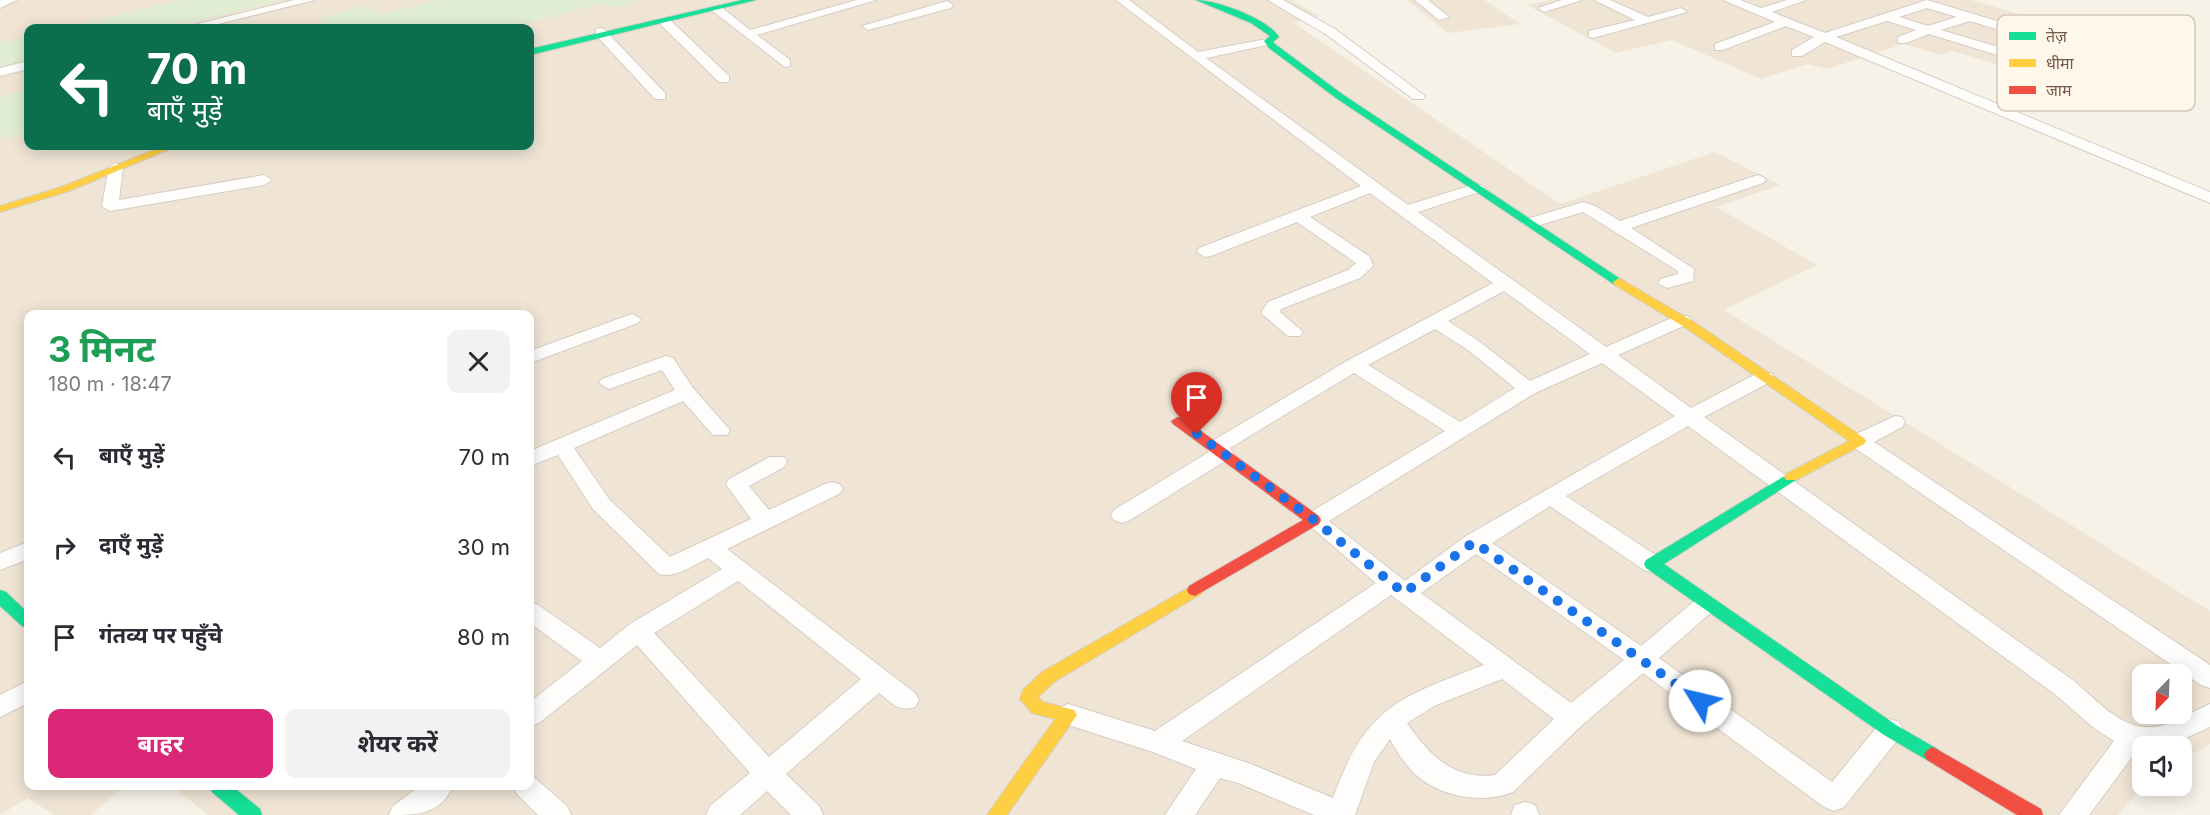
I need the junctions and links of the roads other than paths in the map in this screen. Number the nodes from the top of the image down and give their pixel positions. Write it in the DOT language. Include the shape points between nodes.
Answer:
graph roads {
  1 [pos="11,0"];
  2 [pos="309,0"];
  3 [pos="752,0"];
  4 [pos="827,0"];
  5 [pos="870,0"];
  6 [pos="1122,0"];
  7 [pos="1200,0"];
  8 [pos="1274,0"];
  9 [pos="1421,0"];
  10 [pos="1576,0"];
  11 [pos="1600,0"];
  12 [pos="1729,0"];
  13 [pos="1800,0"];
  14 [pos="1921,2"];
  15 [pos="0,4"];
  16 [pos="722,4"];
  17 [pos="947,5"];
  18 [pos="840,8"];
  19 [pos="1544,8"];
  20 [pos="1681,12"];
  21 [pos="1760,12"];
  22 [pos="1443,16"];
  23 [pos="1888,16"];
  24 [pos="1967,18"];
  25 [pos="1647,21"];
  26 [pos="665,22"];
  27 [pos="1786,22"];
  28 [pos="205,24"];
  29 [pos="868,26"];
  30 [pos="1997,27"];
  31 [pos="1928,30"];
  32 [pos="602,34"];
  33 [pos="748,34"];
  34 [pos="1593,34"];
  35 [pos="885,36"];
  36 [pos="1824,37"];
  37 [pos="1902,40"];
  38 [pos="1268,41"];
  39 [pos="1719,47"];
  40 [pos="534,51"];
  41 [pos="1997,51"];
  42 [pos="1797,53"];
  43 [pos="1195,56"];
  44 [pos="785,63"];
  45 [pos="24,66"];
  46 [pos="0,72"];
  47 [pos="724,79"];
  48 [pos="660,96"];
  49 [pos="1418,96"];
  50 [pos="1997,109"];
  51 [pos="2001,111"];
  52 [pos="161,150"];
  53 [pos="116,167"];
  54 [pos="264,180"];
  55 [pos="1758,180"];
  56 [pos="1372,187"];
  57 [pos="1477,188"];
  58 [pos="2210,198"];
  59 [pos="0,210"];
  60 [pos="1405,211"];
  61 [pos="1299,216"];
  62 [pos="1530,223"];
  63 [pos="1620,228"];
  64 [pos="1205,252"];
  65 [pos="1505,283"];
  66 [pos="1667,283"];
  67 [pos="632,319"];
  68 [pos="1682,320"];
  69 [pos="1435,321"];
  70 [pos="1294,332"];
  71 [pos="534,356"];
  72 [pos="1606,356"];
  73 [pos="1354,364"];
  74 [pos="1765,377"];
  75 [pos="609,383"];
  76 [pos="1528,389"];
  77 [pos="686,392"];
  78 [pos="1689,416"];
  79 [pos="1179,421"];
  80 [pos="1895,422"];
  81 [pos="720,430"];
  82 [pos="1458,430"];
  83 [pos="1859,441"];
  84 [pos="562,446"];
  85 [pos="1219,450"];
  86 [pos="534,457"];
  87 [pos="777,462"];
  88 [pos="1780,483"];
  89 [pos="832,489"];
  90 [pos="1551,496"];
  91 [pos="1122,515"];
  92 [pos="1314,520"];
  93 [pos="765,521"];
  94 [pos="1474,542"];
  95 [pos="710,547"];
  96 [pos="24,552"];
  97 [pos="0,562"];
  98 [pos="1652,564"];
  99 [pos="738,570"];
  100 [pos="1398,589"];
  101 [pos="0,596"];
  102 [pos="1706,604"];
  103 [pos="534,614"];
  104 [pos="24,618"];
  105 [pos="638,631"];
  106 [pos="1642,659"];
  107 [pos="600,661"];
  108 [pos="1504,668"];
  109 [pos="2210,678"];
  110 [pos="878,679"];
  111 [pos="24,693"];
  112 [pos="906,700"];
  113 [pos="0,707"];
  114 [pos="534,713"];
  115 [pos="1068,715"];
  116 [pos="2210,715"];
  117 [pos="1572,718"];
  118 [pos="1391,720"];
  119 [pos="1890,730"];
  120 [pos="2162,736"];
  121 [pos="2132,737"];
  122 [pos="1158,743"];
  123 [pos="1214,765"];
  124 [pos="767,773"];
  125 [pos="224,790"];
  126 [pos="435,790"];
  127 [pos="530,790"];
  128 [pos="1341,814"];
  129 [pos="253,815"];
  130 [pos="403,815"];
  131 [pos="557,815"];
  132 [pos="720,815"];
  133 [pos="809,815"];
  134 [pos="996,815"];
  135 [pos="1179,815"];
  136 [pos="2034,815"];
  137 [pos="2073,815"];
  1 -- 15 [label="street"];
  2 -- 28 [label="street"];
  3 -- 16 [label="street"];
  4 -- 18 [label="street"];
  5 -- 18 [label="street"];
  6 -- 43 [label="street"];
  7 -- 38 [label="street" via="1254,21 1274,35"];
  8 -- 49 [label="street" via="1331,32"];
  9 -- 22 [label="street"];
  10 -- 19 [label="street"];
  11 -- 25 [label="street"];
  12 -- 21 [label="street"];
  13 -- 21 [label="street"];
  14 -- 23 [label="street"];
  14 -- 24 [label="street"];
  16 -- 26 [label="street"];
  16 -- 32 [label="street"];
  16 -- 33 [label="street"];
  17 -- 29 [label="street"];
  18 -- 29 [label="street"];
  18 -- 33 [label="street"];
  20 -- 25 [label="street"];
  21 -- 27 [label="street"];
  23 -- 31 [label="street"];
  23 -- 36 [label="street"];
  24 -- 30 [label="street"];
  24 -- 31 [label="street"];
  25 -- 34 [label="street"];
  26 -- 32 [label="street"];
  26 -- 47 [label="street"];
  27 -- 36 [label="street"];
  27 -- 39 [label="street"];
  29 -- 35 [label="street"];
  31 -- 37 [label="street"];
  31 -- 41 [label="street"];
  32 -- 40 [label="street"];
  32 -- 48 [label="street"];
  33 -- 44 [label="street"];
  36 -- 42 [label="street"];
  36 -- 50 [label="street"];
  38 -- 43 [label="street"];
  38 -- 57 [label="street" via="1339,96"];
  43 -- 56 [label="street"];
  45 -- 46 [label="street"];
  51 -- 58 [label="street"];
  52 -- 53 [label="street"];
  53 -- 54 [label="street" via="110,206"];
  53 -- 59 [label="street"];
  55 -- 63 [label="street"];
  56 -- 60 [label="street"];
  56 -- 61 [label="street"];
  57 -- 60 [label="street"];
  57 -- 62 [label="street"];
  60 -- 65 [label="street"];
  61 -- 64 [label="street"];
  61 -- 70 [label="street" via="1364,261 1365,266 1274,306 1270,313"];
  62 -- 63 [label="street" via="1583,207"];
  62 -- 68 [label="street"];
  63 -- 66 [label="street" via="1686,269 1687,277"];
  65 -- 69 [label="street"];
  65 -- 72 [label="street"];
  67 -- 71 [label="street"];
  68 -- 72 [label="street"];
  68 -- 74 [label="street"];
  69 -- 73 [label="street"];
  69 -- 76 [label="street"];
  72 -- 76 [label="street"];
  72 -- 78 [label="street"];
  73 -- 82 [label="street"];
  73 -- 85 [label="street"];
  74 -- 78 [label="street"];
  74 -- 83 [label="street"];
  75 -- 77 [label="street" via="666,362"];
  76 -- 82 [label="street"];
  77 -- 81 [label="street"];
  77 -- 84 [label="street"];
  78 -- 88 [label="street"];
  78 -- 90 [label="street"];
  79 -- 85 [label="street"];
  80 -- 83 [label="street"];
  82 -- 92 [label="street"];
  83 -- 88 [label="street"];
  83 -- 109 [label="street"];
  84 -- 86 [label="street"];
  84 -- 95 [label="street" via="600,504 667,568"];
  85 -- 91 [label="street"];
  85 -- 92 [label="street"];
  87 -- 93 [label="street" via="736,484"];
  88 -- 98 [label="street"];
  88 -- 121 [label="street" via="2065,688 2112,727"];
  89 -- 93 [label="street"];
  90 -- 94 [label="street"];
  90 -- 98 [label="street"];
  92 -- 100 [label="street"];
  92 -- 115 [label="street" via="1048,677 1029,695 1032,705"];
  93 -- 95 [label="street"];
  94 -- 100 [label="street"];
  94 -- 106 [label="street"];
  95 -- 99 [label="street"];
  96 -- 97 [label="street"];
  98 -- 102 [label="street"];
  99 -- 105 [label="street"];
  99 -- 110 [label="street"];
  100 -- 108 [label="street"];
  100 -- 122 [label="street"];
  101 -- 104 [label="street"];
  102 -- 106 [label="street"];
  102 -- 119 [label="street"];
  103 -- 107 [label="street"];
  105 -- 107 [label="street"];
  105 -- 124 [label="street"];
  106 -- 117 [label="street"];
  106 -- 119 [label="street" via="1834,799"];
  107 -- 114 [label="street"];
  108 -- 117 [label="street"];
  108 -- 118 [label="street" via="1419,702"];
  110 -- 112 [label="street"];
  110 -- 124 [label="street"];
  111 -- 113 [label="street"];
  115 -- 122 [label="street"];
  115 -- 134 [label="street"];
  116 -- 120 [label="street"];
  117 -- 118 [label="street" via="1496,788 1444,780 1431,773"];
  118 -- 128 [label="street" via="1365,753"];
  119 -- 136 [label="street"];
  121 -- 137 [label="street"];
  122 -- 123 [label="street"];
  123 -- 128 [label="street" via="1242,772"];
  123 -- 135 [label="street"];
  124 -- 132 [label="street"];
  124 -- 133 [label="street"];
  125 -- 129 [label="street"];
  126 -- 130 [label="street"];
  127 -- 131 [label="street"];
}
